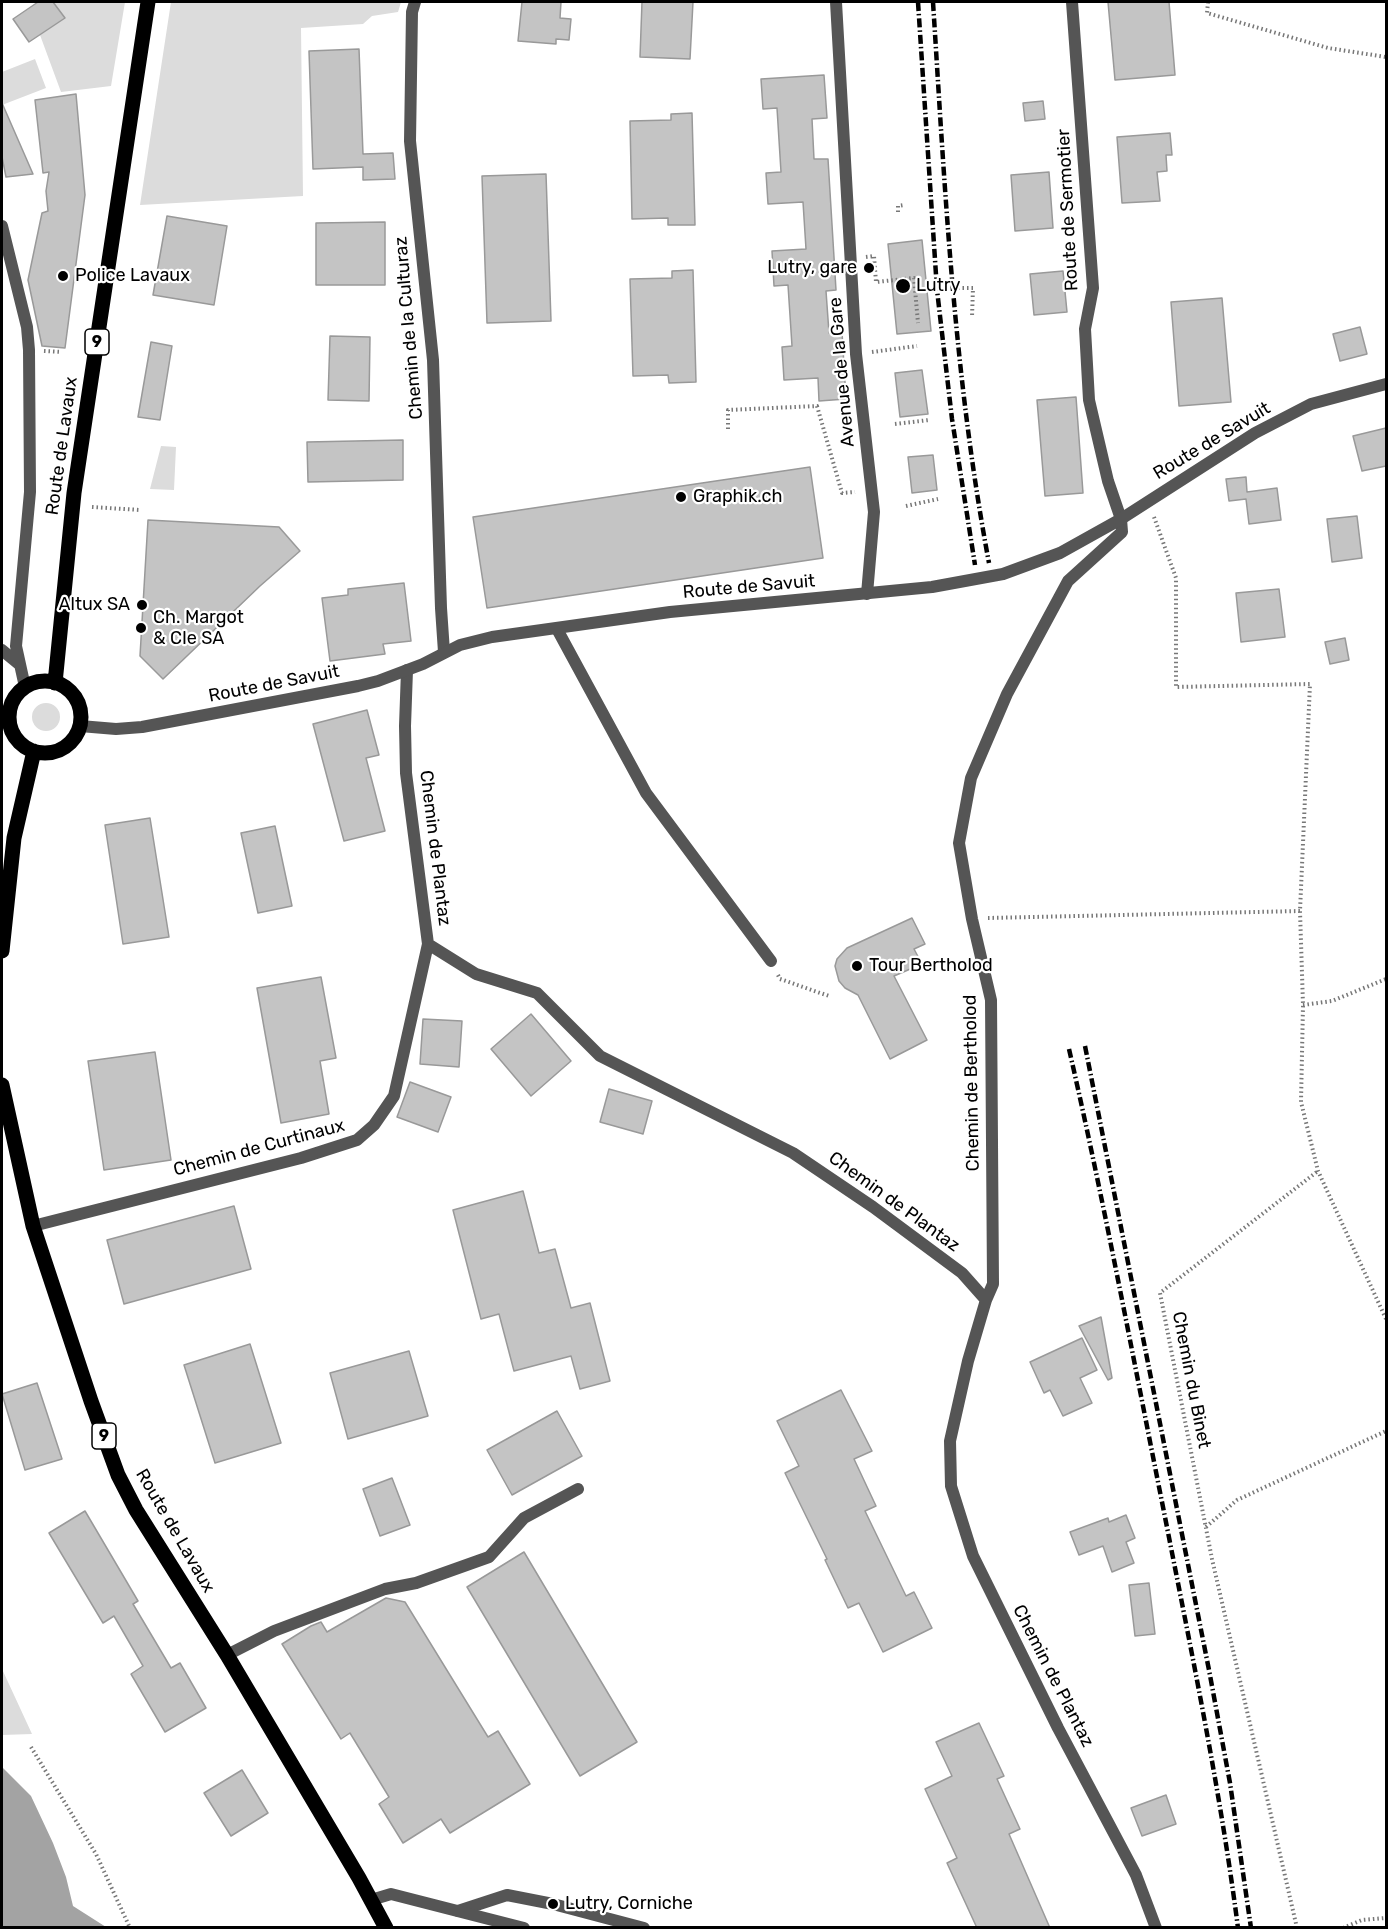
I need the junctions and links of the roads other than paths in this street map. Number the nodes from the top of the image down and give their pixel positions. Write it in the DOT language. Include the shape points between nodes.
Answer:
graph roads {
  1 [pos="148,2"];
  2 [pos="415,2"];
  3 [pos="836,2"];
  4 [pos="1072,2"];
  5 [pos="2,226"];
  6 [pos="1386,384"];
  7 [pos="1121,519"];
  8 [pos="867,594"];
  9 [pos="557,629"];
  10 [pos="2,650"];
  11 [pos="444,652"];
  12 [pos="20,665"];
  13 [pos="407,670"];
  14 [pos="55,682"];
  15 [pos="25,687"];
  16 [pos="80,726"];
  17 [pos="34,751"];
  18 [pos="429,944"];
  19 [pos="2,951"];
  20 [pos="771,961"];
  21 [pos="2,1085"];
  22 [pos="33,1226"];
  23 [pos="986,1300"];
  24 [pos="578,1489"];
  25 [pos="226,1655"];
  26 [pos="371,1900"];
  27 [pos="458,1911"];
  28 [pos="386,1928"];
  29 [pos="524,1928"];
  30 [pos="644,1928"];
  31 [pos="1156,1928"];
  1 -- 14 [label="main road, Route de Lavaux / 9" via="74,493"];
  2 -- 11 [label="street, Chemin de la Culturaz" via="410,141 434,360"];
  3 -- 8 [label="street, Avenue de la Gare" via="856,354 874,512"];
  4 -- 7 [label="street, Route de Sermotier" via="1093,288 1085,329 1089,400"];
  5 -- 12 [label="street" via="29,350 30,492 16,646"];
  6 -- 7 [label="street, Route de Savuit" via="1311,404 1255,433"];
  7 -- 8 [label="street, Route de Savuit" via="1060,553 1003,573 932,587"];
  7 -- 23 [label="street, Chemin de Bertholod" via="1122,532 1068,581 1007,694 971,778 959,843 991,1000 993,1284"];
  8 -- 9 [label="street, Route de Savuit" via="670,612"];
  9 -- 11 [label="street, Route de Savuit" via="482,639"];
  9 -- 20 [label="street" via="646,793"];
  10 -- 12 [label="street"];
  11 -- 13 [label="street, Route de Savuit"];
  12 -- 15 [label="street"];
  13 -- 16 [label="street, Route de Savuit" via="358,686 142,727"];
  13 -- 18 [label="street, Chemin de Plantaz" via="406,774"];
  14 -- 15 [label="main road"];
  14 -- 16 [label="main road" via="73,695 81,715"];
  15 -- 17 [label="main road" via="11,705 9,716 16,738"];
  16 -- 17 [label="main road" via="75,737 57,751"];
  17 -- 19 [label="main road" via="14,838"];
  18 -- 22 [label="street, Chemin de Curtinaux" via="394,1096 374,1125 357,1140 301,1158"];
  18 -- 23 [label="street, Chemin de Plantaz" via="476,974 537,993 600,1056 793,1153 953,1267"];
  21 -- 22 [label="main road, Route de Lavaux / 9"];
  22 -- 25 [label="main road, Route de Lavaux / 9" via="118,1475"];
  23 -- 31 [label="street, Chemin de Plantaz" via="950,1442 951,1486 973,1556 1136,1875"];
  24 -- 25 [label="street" via="524,1518 489,1557 416,1583 385,1589 274,1631"];
  25 -- 26 [label="main road, Route de Lavaux / 9"];
  26 -- 27 [label="street" via="391,1894"];
  26 -- 28 [label="main road, Route de Lavaux / 9"];
  27 -- 29 [label="street"];
  27 -- 30 [label="street" via="507,1895"];
}
